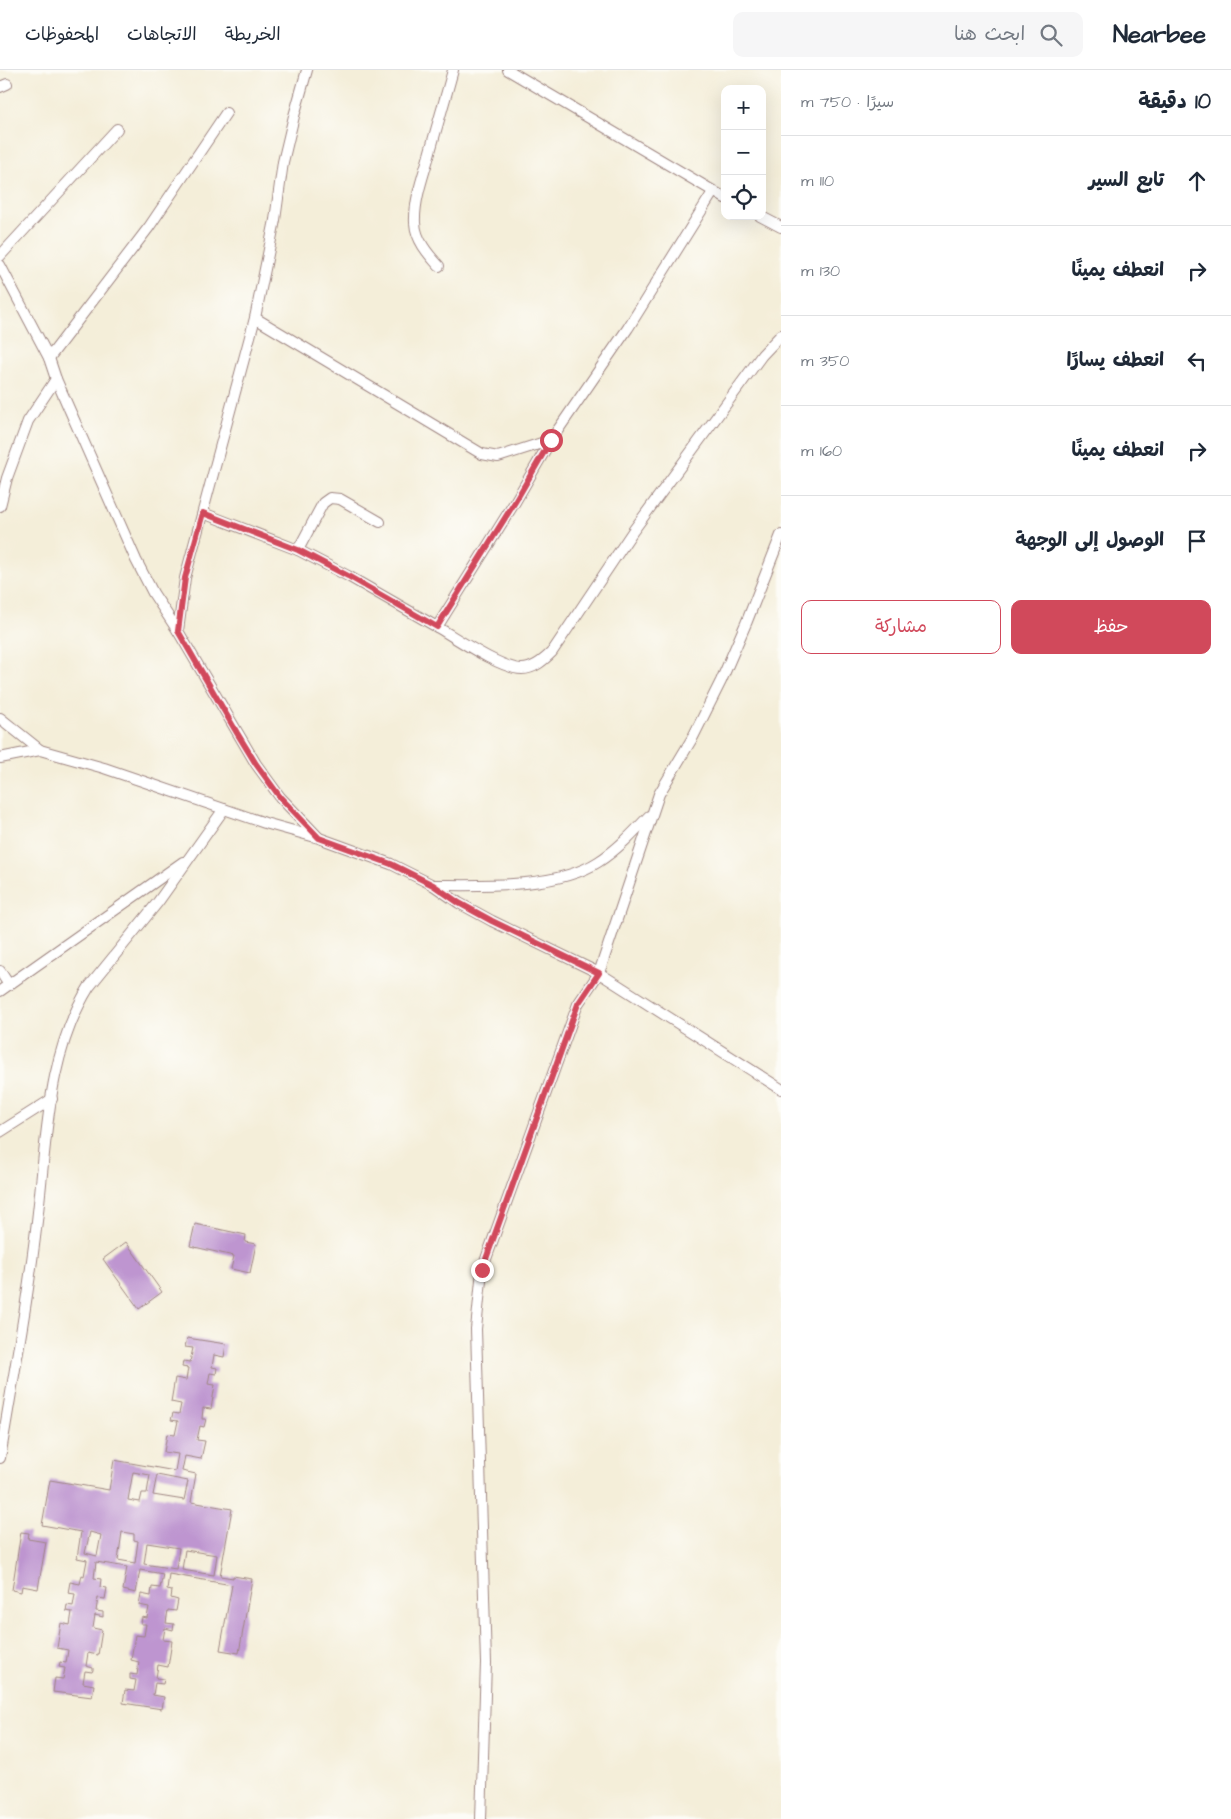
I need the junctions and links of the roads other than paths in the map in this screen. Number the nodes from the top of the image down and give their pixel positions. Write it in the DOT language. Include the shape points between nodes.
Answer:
graph roads {
  1 [pos="308,70"];
  2 [pos="453,70"];
  3 [pos="508,70"];
  4 [pos="226,113"];
  5 [pos="117,129"];
  6 [pos="713,192"];
  7 [pos="721,196"];
  8 [pos="766,219"];
  9 [pos="781,227"];
  10 [pos="0,256"];
  11 [pos="0,265"];
  12 [pos="439,266"];
  13 [pos="255,318"];
  14 [pos="781,335"];
  15 [pos="49,358"];
  16 [pos="56,379"];
  17 [pos="551,440"];
  18 [pos="0,506"];
  19 [pos="203,513"];
  20 [pos="380,522"];
  21 [pos="781,536"];
  22 [pos="298,550"];
  23 [pos="437,627"];
  24 [pos="178,631"];
  25 [pos="0,718"];
  26 [pos="40,750"];
  27 [pos="0,758"];
  28 [pos="224,809"];
  29 [pos="651,814"];
  30 [pos="319,838"];
  31 [pos="190,856"];
  32 [pos="433,885"];
  33 [pos="0,971"];
  34 [pos="599,973"];
  35 [pos="9,985"];
  36 [pos="0,991"];
  37 [pos="781,1089"];
  38 [pos="52,1099"];
  39 [pos="0,1132"];
  40 [pos="5,1395"];
  41 [pos="0,1458"];
  42 [pos="481,1819"];
  1 -- 13 [label="street" via="283,162"];
  2 -- 12 [label="street" via="416,209 418,237"];
  3 -- 6 [label="street"];
  4 -- 15 [label="street" via="148,228"];
  5 -- 10 [label="street"];
  6 -- 7 [label="street"];
  6 -- 17 [label="street" via="628,328"];
  8 -- 9 [label="street"];
  11 -- 15 [label="street"];
  13 -- 17 [label="street" via="482,454 498,457"];
  13 -- 19 [label="street"];
  14 -- 23 [label="street" via="762,355 633,531 544,660 524,669 515,668"];
  15 -- 16 [label="street"];
  16 -- 18 [label="street" via="28,422"];
  16 -- 24 [label="street" via="136,560 153,594"];
  17 -- 23 [label="street"];
  19 -- 22 [label="street"];
  19 -- 24 [label="street" via="185,578"];
  20 -- 22 [label="street" via="340,499 330,498 323,503"];
  21 -- 29 [label="street" via="721,681"];
  22 -- 23 [label="street"];
  24 -- 30 [label="street" via="256,764 280,797"];
  25 -- 26 [label="street"];
  26 -- 27 [label="street"];
  26 -- 28 [label="street"];
  28 -- 30 [label="street"];
  28 -- 31 [label="street"];
  29 -- 32 [label="street" via="627,840 597,862 569,876 487,885"];
  29 -- 34 [label="street"];
  30 -- 32 [label="street" via="391,864"];
  31 -- 35 [label="street"];
  31 -- 38 [label="street" via="79,1003 69,1026"];
  32 -- 34 [label="street" via="492,921"];
  33 -- 35 [label="street"];
  34 -- 37 [label="street"];
  34 -- 42 [label="street" via="578,1004 482,1270 476,1329 486,1663"];
  35 -- 36 [label="street"];
  38 -- 39 [label="street"];
  38 -- 40 [label="street" via="40,1203"];
  40 -- 41 [label="street"];
}
